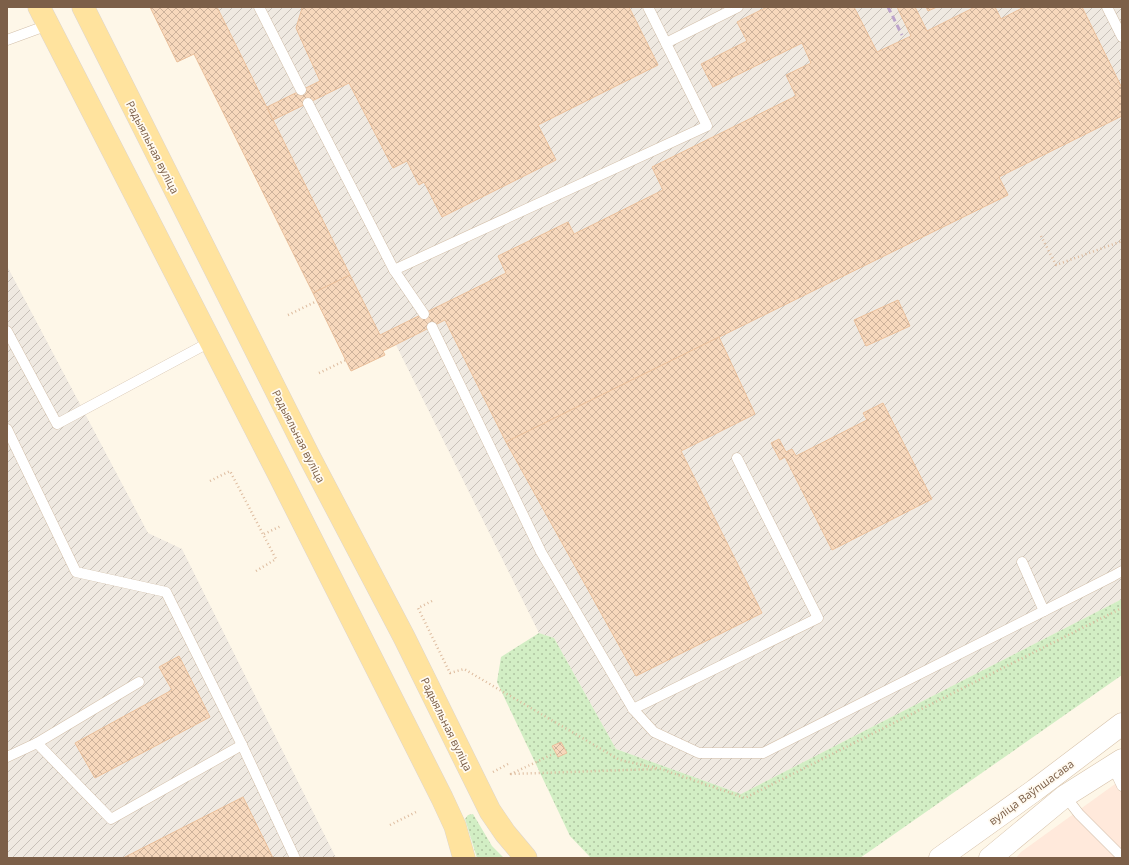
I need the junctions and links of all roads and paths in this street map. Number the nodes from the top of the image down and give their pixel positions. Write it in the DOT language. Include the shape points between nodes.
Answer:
graph roads {
  1 [pos="82,7"];
  2 [pos="259,7"];
  3 [pos="648,7"];
  4 [pos="738,7"];
  5 [pos="1107,7"];
  6 [pos="44,16"];
  7 [pos="1122,37"];
  8 [pos="7,40"];
  9 [pos="666,43"];
  10 [pos="301,90"];
  11 [pos="308,103"];
  12 [pos="1041,236"];
  13 [pos="1122,240"];
  14 [pos="394,270"];
  15 [pos="317,301"];
  16 [pos="424,314"];
  17 [pos="288,315"];
  18 [pos="432,327"];
  19 [pos="7,331"];
  20 [pos="210,342"];
  21 [pos="346,360"];
  22 [pos="319,373"];
  23 [pos="7,429"];
  24 [pos="10,440"];
  25 [pos="737,458"];
  26 [pos="210,481"];
  27 [pos="1022,562"];
  28 [pos="256,571"];
  29 [pos="1122,571"];
  30 [pos="432,601"];
  31 [pos="1122,608"];
  32 [pos="1044,611"];
  33 [pos="139,682"];
  34 [pos="633,709"];
  35 [pos="1122,724"];
  36 [pos="37,743"];
  37 [pos="242,745"];
  38 [pos="551,754"];
  39 [pos="7,757"];
  40 [pos="1117,763"];
  41 [pos="661,769"];
  42 [pos="1122,786"];
  43 [pos="1065,796"];
  44 [pos="416,812"];
  45 [pos="390,825"];
  46 [pos="1122,857"];
  47 [pos="295,858"];
  48 [pos="464,858"];
  49 [pos="526,858"];
  50 [pos="940,858"];
  51 [pos="990,858"];
  1 -- 49 [label="main road, Радыяльная вуліца" via="310,458 404,637 490,811"];
  2 -- 10 [label="lane"];
  3 -- 9 [label="lane"];
  4 -- 9 [label="lane"];
  5 -- 7 [label="lane"];
  6 -- 8 [label="lane"];
  6 -- 20 [label="main road"];
  9 -- 14 [label="lane" via="708,126"];
  11 -- 14 [label="lane"];
  12 -- 13 [label="path" via="1056,265"];
  14 -- 16 [label="lane"];
  15 -- 17 [label="path"];
  18 -- 34 [label="lane" via="541,552"];
  19 -- 20 [label="lane" via="57,424"];
  20 -- 48 [label="main road" via="442,798 455,826"];
  21 -- 22 [label="path"];
  23 -- 24 [label="lane"];
  24 -- 37 [label="lane" via="76,572 166,592"];
  25 -- 34 [label="lane" via="818,618"];
  26 -- 28 [label="path" via="230,470 264,534 276,559"];
  27 -- 32 [label="lane"];
  29 -- 32 [label="lane"];
  30 -- 41 [label="path" via="418,608 450,673 464,669 620,760"];
  31 -- 41 [label="path" via="745,798"];
  32 -- 34 [label="lane" via="763,753 698,753 654,732"];
  33 -- 36 [label="lane"];
  35 -- 50 [label="main road, вуліца Ваўпшасава"];
  36 -- 37 [label="lane" via="111,819"];
  36 -- 39 [label="lane"];
  37 -- 47 [label="lane"];
  38 -- 41 [label="path" via="511,774"];
  40 -- 42 [label="lane"];
  40 -- 43 [label="main road"];
  43 -- 46 [label="lane" via="1079,814"];
  43 -- 51 [label="main road"];
  44 -- 45 [label="path"];
}
